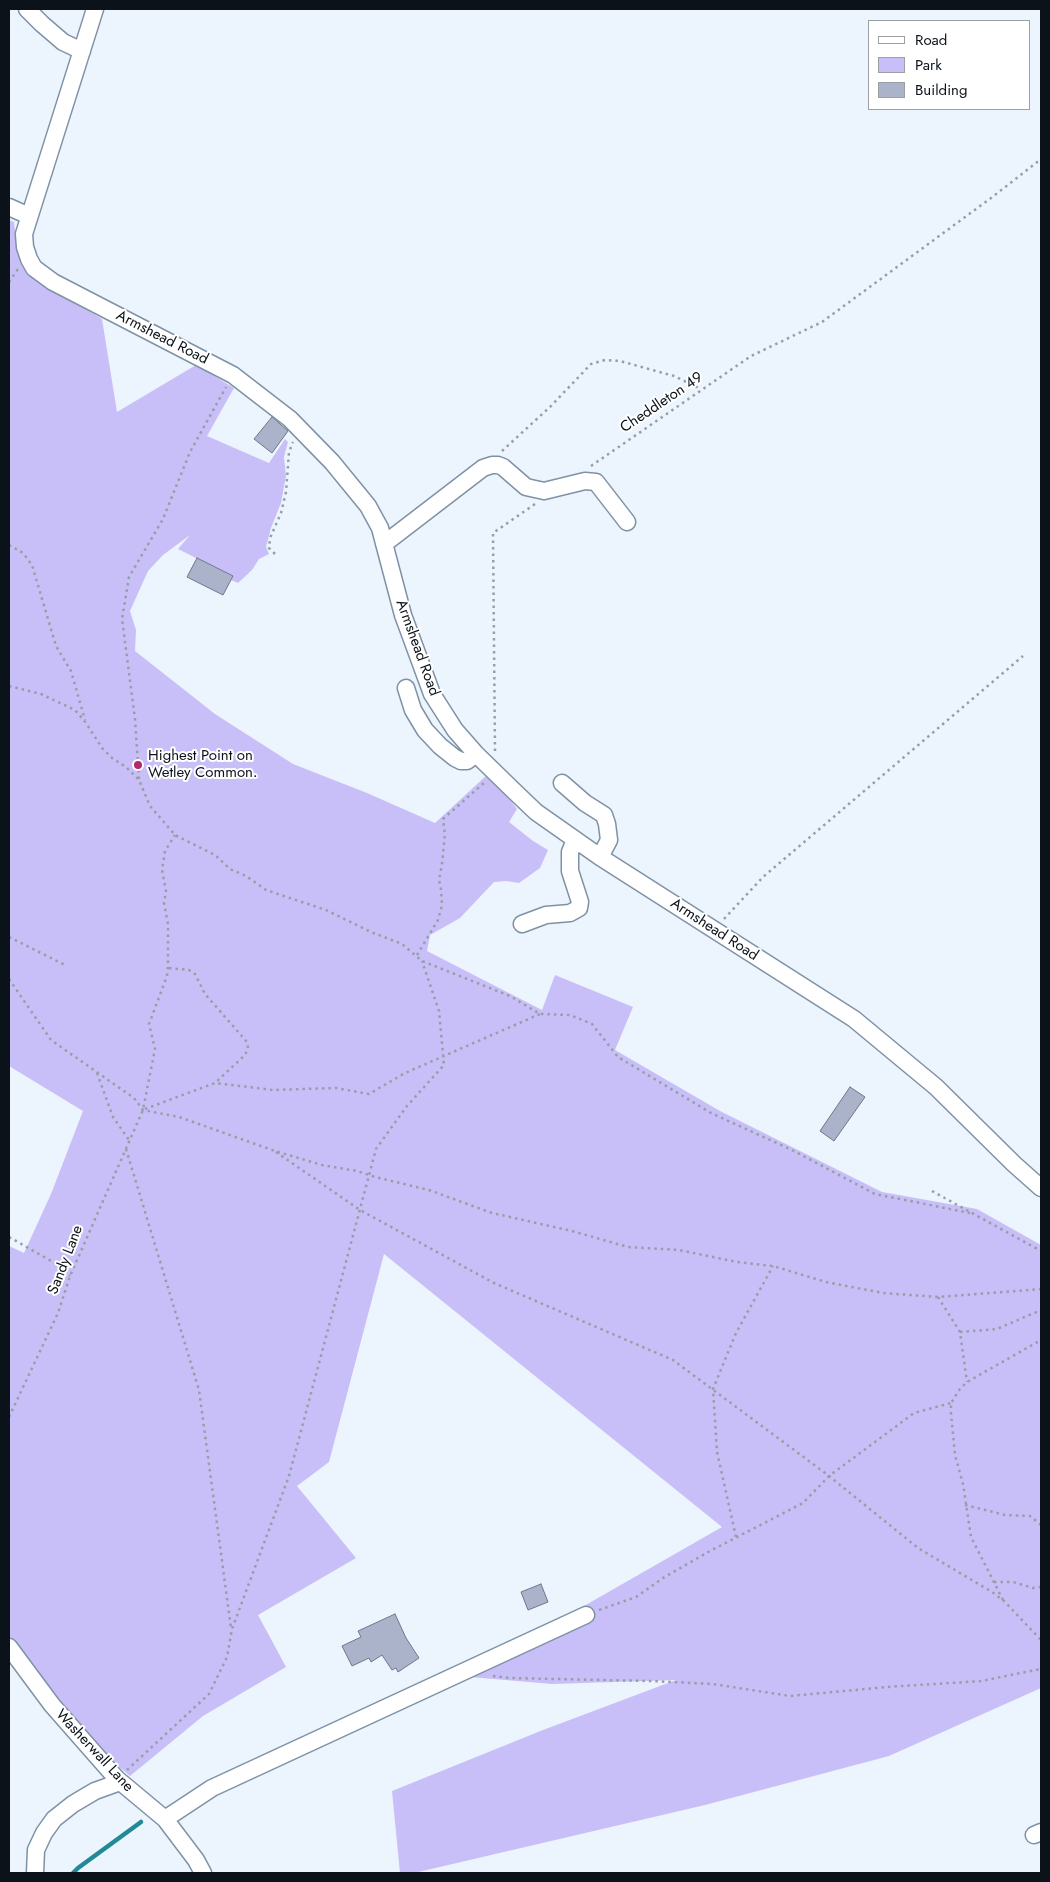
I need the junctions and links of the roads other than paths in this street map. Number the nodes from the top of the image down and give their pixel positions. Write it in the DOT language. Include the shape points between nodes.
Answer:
graph roads {
  1 [pos="27,9"];
  2 [pos="95,9"];
  3 [pos="82,51"];
  4 [pos="9,207"];
  5 [pos="29,216"];
  6 [pos="627,522"];
  7 [pos="384,544"];
  8 [pos="406,688"];
  9 [pos="476,754"];
  10 [pos="562,783"];
  11 [pos="575,840"];
  12 [pos="600,857"];
  13 [pos="522,924"];
  14 [pos="1041,1188"];
  15 [pos="586,1615"];
  16 [pos="9,1647"];
  17 [pos="118,1781"];
  18 [pos="166,1819"];
  19 [pos="35,1873"];
  20 [pos="202,1873"];
  1 -- 3 [label="street" via="63,42"];
  2 -- 3 [label="street, Armshead Road"];
  3 -- 5 [label="street, Armshead Road"];
  4 -- 5 [label="street"];
  5 -- 7 [label="street, Armshead Road" via="24,234 25,247 34,268 232,375 290,419 364,500 380,528"];
  6 -- 7 [label="street" via="596,482 585,481 544,491 526,487 498,465 483,468"];
  7 -- 9 [label="street, Armshead Road" via="403,615 432,694 449,722"];
  8 -- 9 [label="street" via="413,710 440,746 461,761"];
  9 -- 11 [label="street, Armshead Road" via="536,812"];
  10 -- 12 [label="street" via="584,803 604,815 610,833"];
  11 -- 12 [label="street, Armshead Road"];
  11 -- 13 [label="street" via="570,852 570,871 579,908"];
  12 -- 14 [label="street, Armshead Road" via="854,1019 936,1087"];
  15 -- 18 [label="street" via="212,1788"];
  16 -- 17 [label="street, Washerwall Lane" via="52,1706"];
  17 -- 18 [label="street, Washerwall Lane"];
  17 -- 19 [label="street" via="95,1790 54,1819 36,1850"];
  18 -- 20 [label="street, Washerwall Lane"];
}
